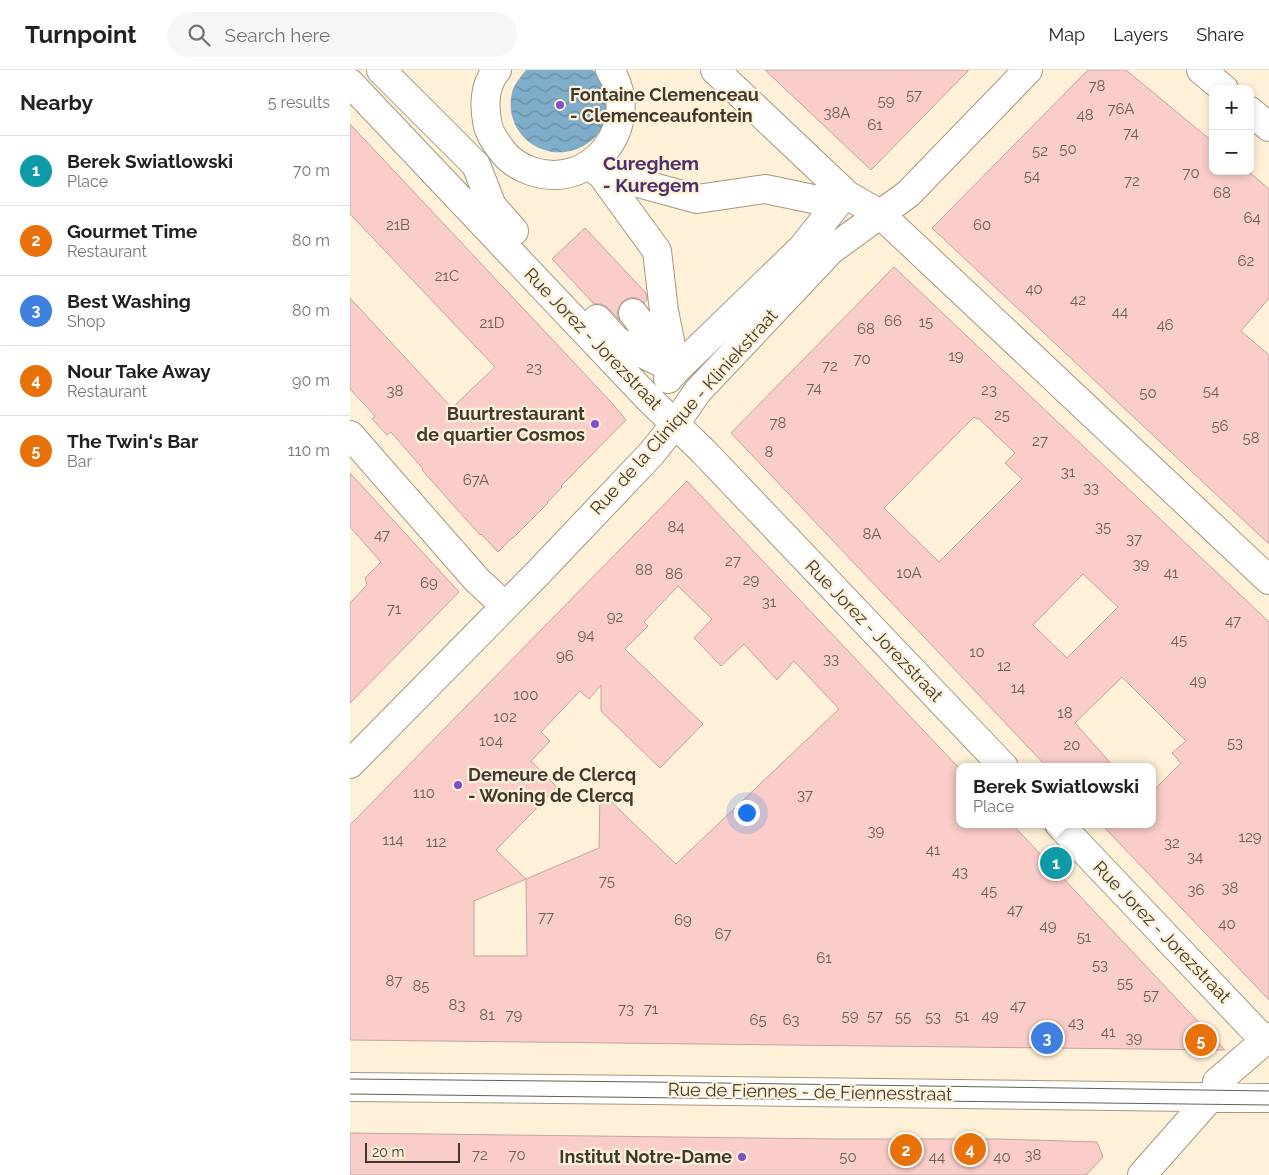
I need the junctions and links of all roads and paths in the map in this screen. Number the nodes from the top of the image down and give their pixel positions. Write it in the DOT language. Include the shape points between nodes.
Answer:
graph roads {
  1 [pos="381,70"];
  2 [pos="496,70"];
  3 [pos="610,70"];
  4 [pos="715,70"];
  5 [pos="1028,70"];
  6 [pos="1201,70"];
  7 [pos="350,83"];
  8 [pos="1219,85"];
  9 [pos="1254,114"];
  10 [pos="1269,127"];
  11 [pos="497,145"];
  12 [pos="476,165"];
  13 [pos="596,166"];
  14 [pos="880,214"];
  15 [pos="681,375"];
  16 [pos="654,392"];
  17 [pos="675,424"];
  18 [pos="350,436"];
  19 [pos="1269,580"];
  20 [pos="505,606"];
  21 [pos="1000,763"];
  22 [pos="350,764"];
  23 [pos="1063,828"];
  24 [pos="1267,1039"];
  25 [pos="350,1087"];
  26 [pos="1210,1097"];
  27 [pos="1269,1098"];
  28 [pos="1142,1175"];
  1 -- 12 [label="street"];
  2 -- 11 [label="street" via="487,90 485,108 488,126"];
  3 -- 13 [label="street" via="621,97 621,115 616,133"];
  4 -- 14 [label="street" via="847,195"];
  5 -- 14 [label="street, Rue de la Clinique - Kliniekstraat" via="908,194"];
  6 -- 8 [label="street"];
  7 -- 17 [label="street, Rue Jorez - Jorezstraat"];
  9 -- 10 [label="street"];
  11 -- 12 [label="street"];
  11 -- 13 [label="street" via="507,158 540,174 559,175"];
  12 -- 15 [label="street" via="492,206 617,341"];
  13 -- 15 [label="street" via="657,251 664,311"];
  13 -- 15 [label="street" via="696,199 765,190 837,204 802,248"];
  14 -- 17 [label="street, Rue de la Clinique - Kliniekstraat" via="831,250 698,391"];
  14 -- 19 [label="street"];
  15 -- 16 [label="street"];
  17 -- 20 [label="street, Rue de la Clinique - Kliniekstraat" via="651,454"];
  17 -- 21 [label="street, Rue Jorez - Jorezstraat"];
  18 -- 20 [label="street" via="477,580"];
  20 -- 22 [label="street, Rue de la Clinique - Kliniekstraat"];
  23 -- 24 [label="street, Rue Jorez - Jorezstraat"];
  24 -- 26 [label="street" via="1217,1082"];
  25 -- 26 [label="street, Rue de Fiennes - de Fiennesstraat"];
  26 -- 27 [label="street, Rue de Fiennes - de Fiennesstraat"];
  26 -- 28 [label="street"];
}
